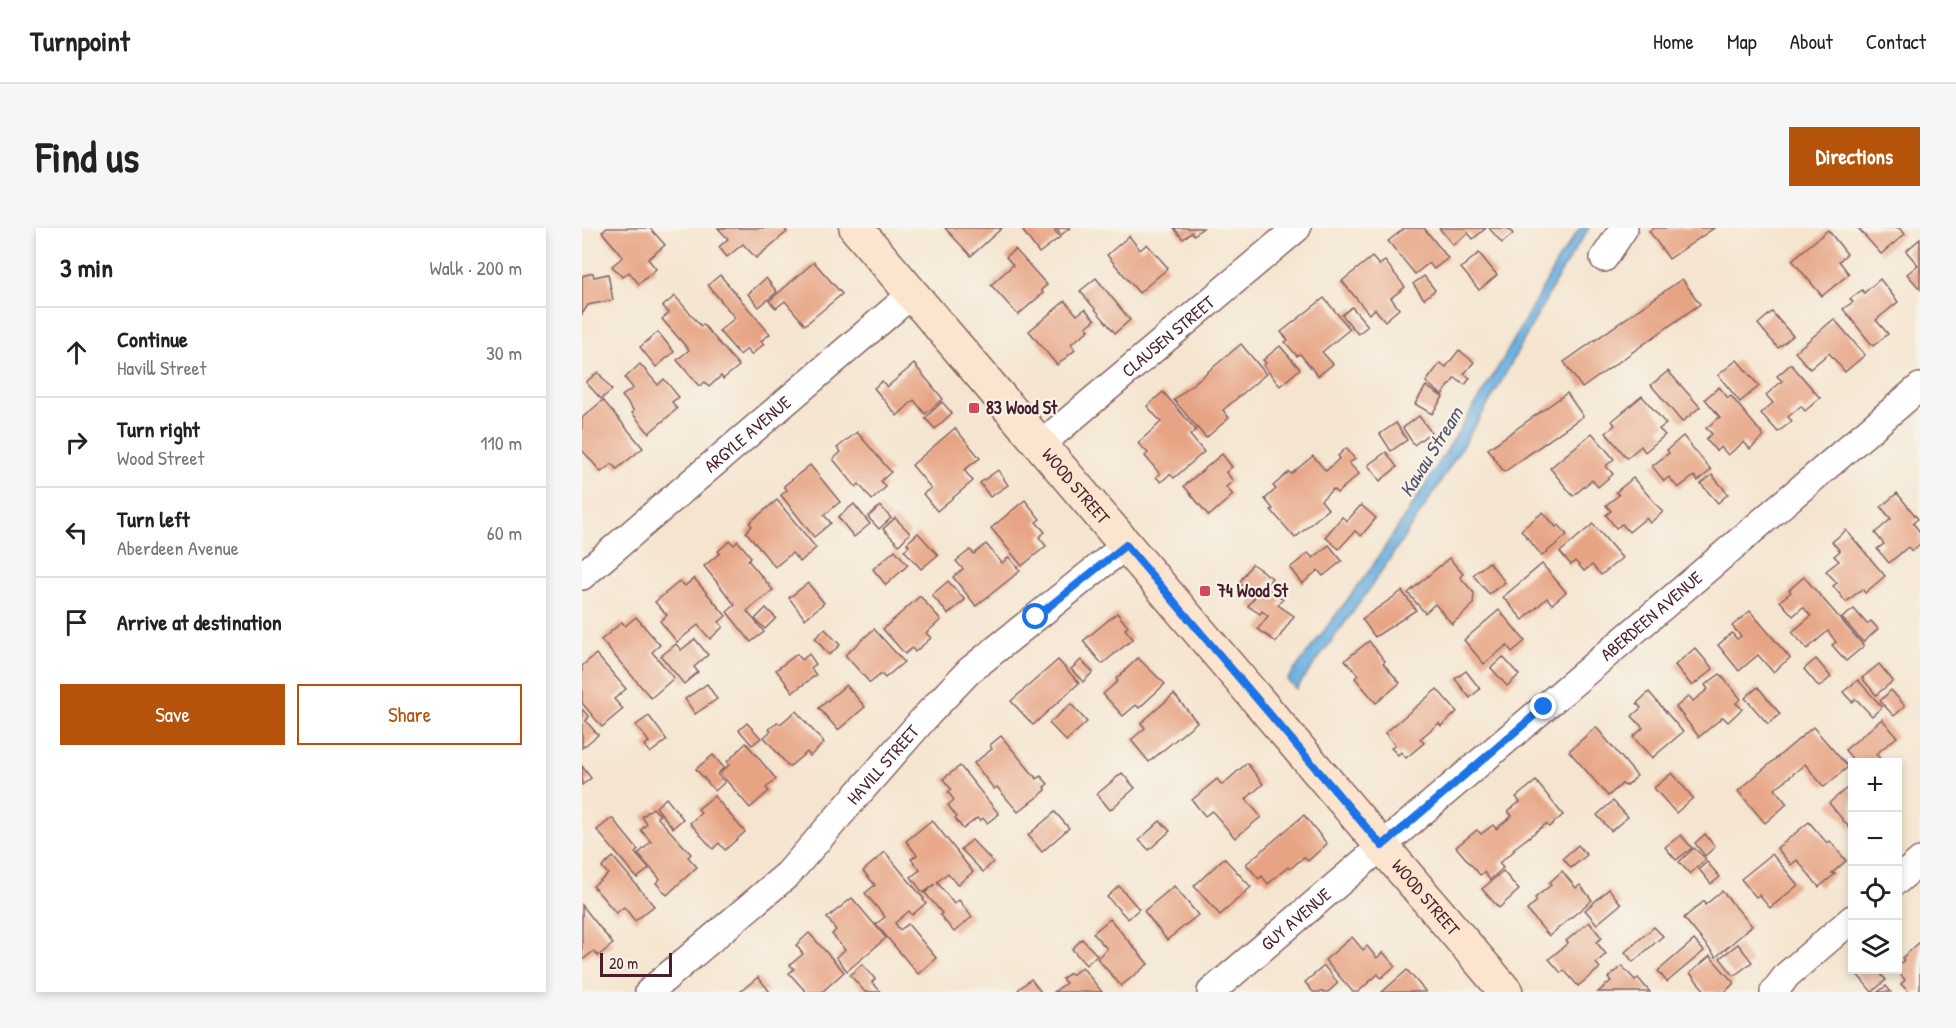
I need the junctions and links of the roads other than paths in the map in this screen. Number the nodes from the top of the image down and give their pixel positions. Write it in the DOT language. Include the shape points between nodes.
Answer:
graph roads {
  1 [pos="856,228"];
  2 [pos="1297,228"];
  3 [pos="1624,228"];
  4 [pos="1604,258"];
  5 [pos="912,294"];
  6 [pos="1920,387"];
  7 [pos="1040,445"];
  8 [pos="1126,545"];
  9 [pos="582,576"];
  10 [pos="1382,846"];
  11 [pos="1920,861"];
  12 [pos="1902,877"];
  13 [pos="1851,920"];
  14 [pos="649,992"];
  15 [pos="1211,992"];
  16 [pos="1506,992"];
  17 [pos="1774,992"];
  1 -- 5 [label="street, WOOD STREET"];
  2 -- 7 [label="street, CLAUSEN STREET"];
  3 -- 4 [label="street"];
  5 -- 7 [label="street, WOOD STREET"];
  5 -- 9 [label="street, ARGYLE AVENUE"];
  6 -- 10 [label="street, ABERDEEN AVENUE"];
  7 -- 8 [label="street, WOOD STREET"];
  8 -- 10 [label="street, WOOD STREET"];
  8 -- 14 [label="street, HAVILL STREET" via="969,671 788,874"];
  10 -- 15 [label="street, GUY AVENUE"];
  10 -- 16 [label="street, WOOD STREET"];
  11 -- 12 [label="street"];
  13 -- 17 [label="street" via="1787,975"];
}
